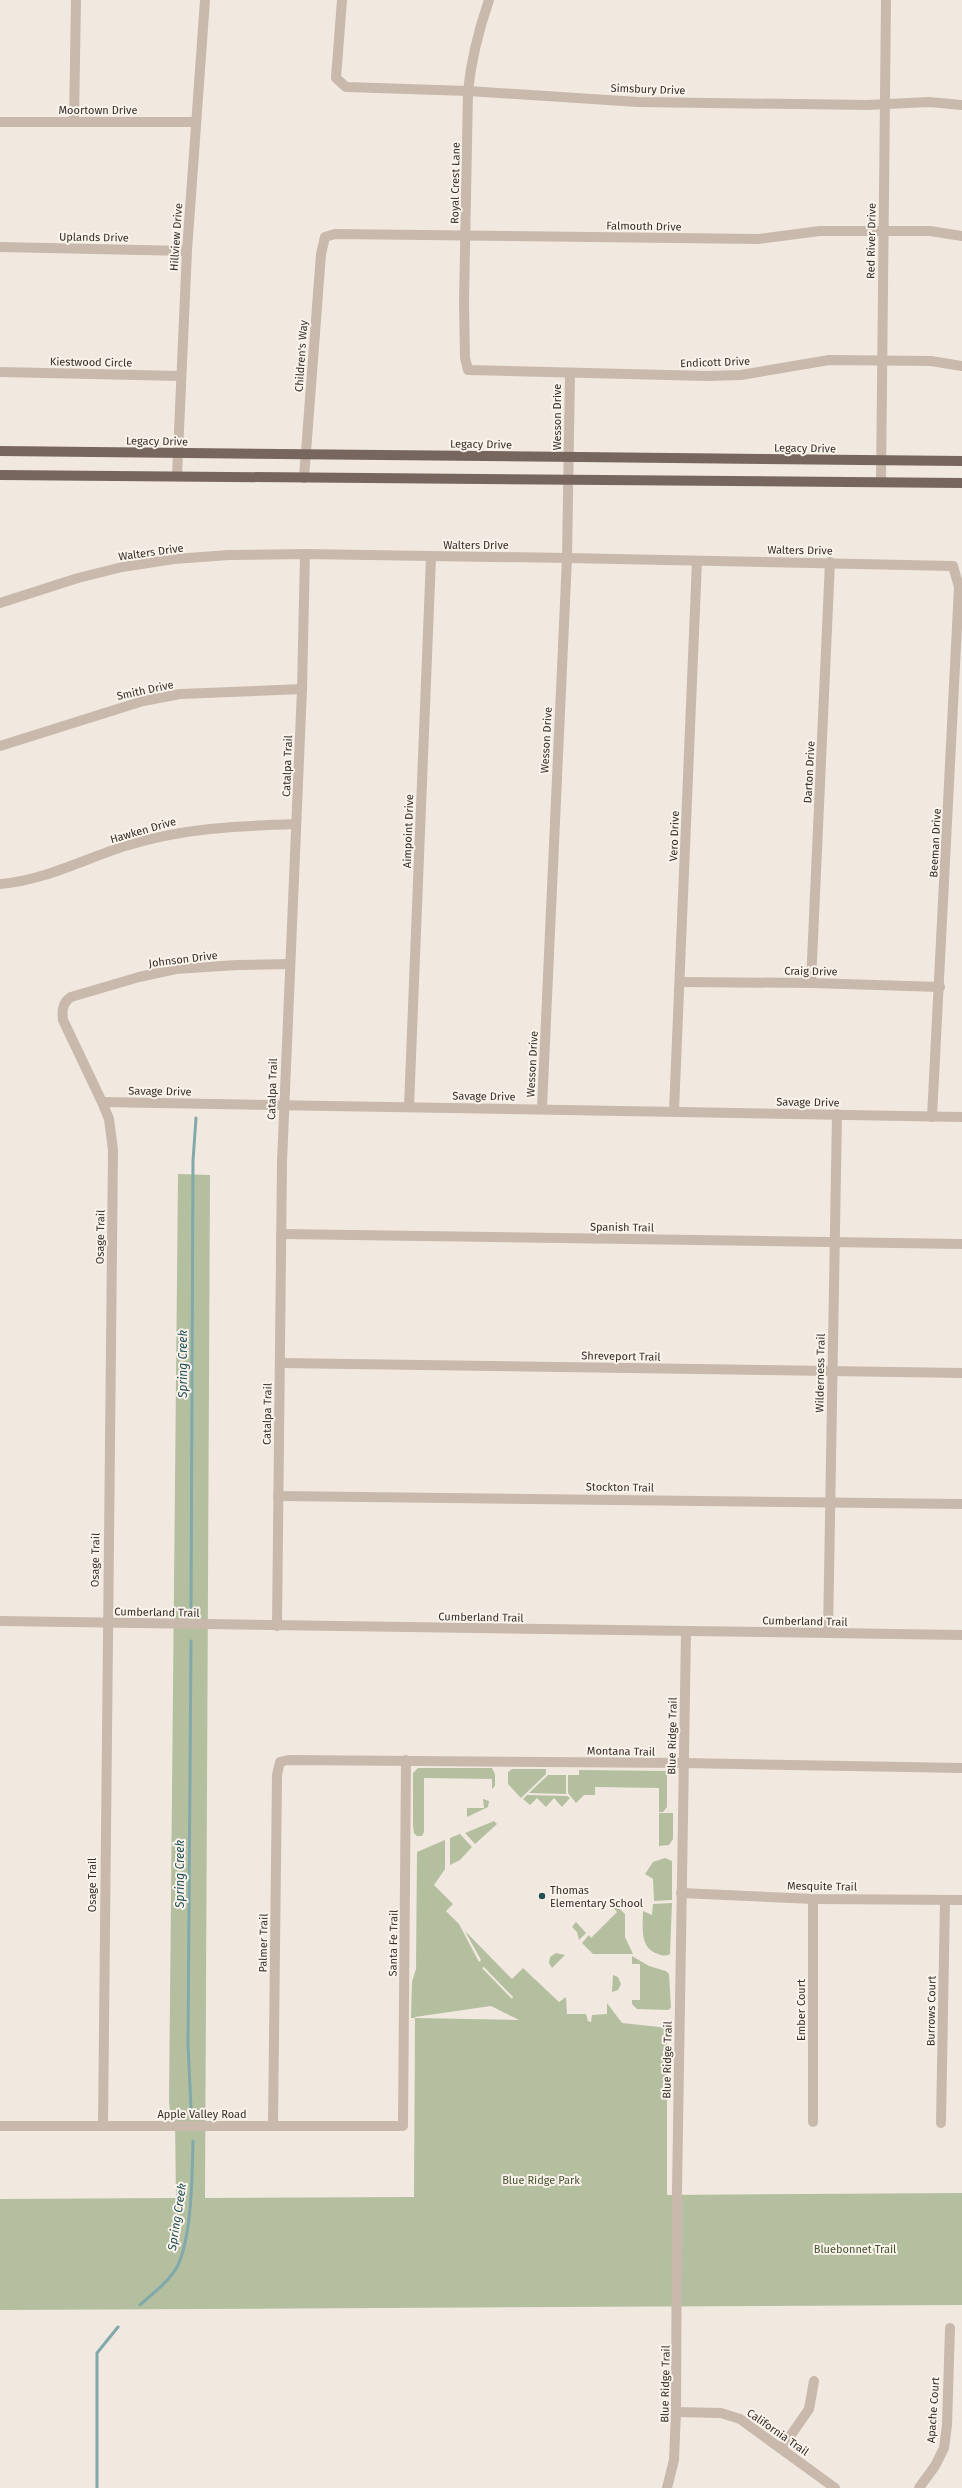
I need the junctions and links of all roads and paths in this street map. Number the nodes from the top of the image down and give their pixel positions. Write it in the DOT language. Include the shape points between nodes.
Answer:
graph roads {
  1 [pos="76,0"];
  2 [pos="205,0"];
  3 [pos="342,0"];
  4 [pos="489,0"];
  5 [pos="886,0"];
  6 [pos="468,91"];
  7 [pos="885,104"];
  8 [pos="962,105"];
  9 [pos="74,121"];
  10 [pos="0,122"];
  11 [pos="196,122"];
  12 [pos="883,231"];
  13 [pos="467,236"];
  14 [pos="962,236"];
  15 [pos="325,237"];
  16 [pos="0,247"];
  17 [pos="187,250"];
  18 [pos="881,360"];
  19 [pos="962,366"];
  20 [pos="468,370"];
  21 [pos="0,372"];
  22 [pos="570,374"];
  23 [pos="181,376"];
  24 [pos="0,451"];
  25 [pos="179,453"];
  26 [pos="306,454"];
  27 [pos="569,457"];
  28 [pos="881,461"];
  29 [pos="962,461"];
  30 [pos="0,475"];
  31 [pos="177,476"];
  32 [pos="304,478"];
  33 [pos="568,480"];
  34 [pos="881,482"];
  35 [pos="962,483"];
  36 [pos="304,554"];
  37 [pos="431,557"];
  38 [pos="567,558"];
  39 [pos="697,561"];
  40 [pos="830,562"];
  41 [pos="956,570"];
  42 [pos="0,603"];
  43 [pos="302,690"];
  44 [pos="0,746"];
  45 [pos="296,824"];
  46 [pos="0,884"];
  47 [pos="289,964"];
  48 [pos="681,982"];
  49 [pos="811,983"];
  50 [pos="940,987"];
  51 [pos="63,1006"];
  52 [pos="102,1102"];
  53 [pos="283,1105"];
  54 [pos="409,1107"];
  55 [pos="542,1108"];
  56 [pos="674,1111"];
  57 [pos="837,1114"];
  58 [pos="932,1117"];
  59 [pos="962,1117"];
  60 [pos="281,1234"];
  61 [pos="835,1243"];
  62 [pos="962,1244"];
  63 [pos="280,1363"];
  64 [pos="832,1371"];
  65 [pos="962,1373"];
  66 [pos="278,1496"];
  67 [pos="830,1502"];
  68 [pos="962,1504"];
  69 [pos="0,1621"];
  70 [pos="106,1624"];
  71 [pos="277,1626"];
  72 [pos="686,1631"];
  73 [pos="828,1633"];
  74 [pos="962,1635"];
  75 [pos="406,1760"];
  76 [pos="280,1762"];
  77 [pos="684,1763"];
  78 [pos="962,1768"];
  79 [pos="682,1893"];
  80 [pos="813,1899"];
  81 [pos="944,1900"];
  82 [pos="962,1900"];
  83 [pos="813,2122"];
  84 [pos="941,2123"];
  85 [pos="0,2126"];
  86 [pos="103,2126"];
  87 [pos="273,2126"];
  88 [pos="403,2126"];
  89 [pos="950,2328"];
  90 [pos="814,2381"];
  91 [pos="676,2412"];
  92 [pos="782,2448"];
  93 [pos="667,2488"];
  94 [pos="835,2488"];
  95 [pos="919,2488"];
  1 -- 9 [label="street"];
  2 -- 11 [label="street, Hillview Drive"];
  3 -- 6 [label="street, Simsbury Drive" via="336,78 346,87"];
  4 -- 6 [label="street, Royal Crest Lane" via="470,70"];
  5 -- 7 [label="street, Red River Drive"];
  6 -- 7 [label="street, Simsbury Drive" via="638,102"];
  6 -- 13 [label="street, Royal Crest Lane"];
  7 -- 8 [label="street, Simsbury Drive" via="929,102"];
  7 -- 12 [label="street, Red River Drive"];
  9 -- 10 [label="street, Moortown Drive"];
  9 -- 11 [label="street, Moortown Drive"];
  11 -- 17 [label="street, Hillview Drive"];
  12 -- 13 [label="street, Falmouth Drive" via="820,231 744,239"];
  12 -- 14 [label="street, Falmouth Drive" via="930,231"];
  12 -- 18 [label="street, Red River Drive"];
  13 -- 15 [label="street, Falmouth Drive" via="335,234"];
  13 -- 20 [label="street, Royal Crest Lane" via="464,303 465,358"];
  15 -- 26 [label="street, Children's Way" via="321,254"];
  16 -- 17 [label="street, Uplands Drive"];
  17 -- 23 [label="street, Hillview Drive"];
  18 -- 19 [label="street, Endicott Drive" via="931,361"];
  18 -- 22 [label="street, Endicott Drive" via="815,361 742,375"];
  18 -- 28 [label="street, Red River Drive"];
  20 -- 22 [label="street, Endicott Drive"];
  21 -- 23 [label="street, Kiestwood Circle"];
  22 -- 27 [label="street, Wesson Drive"];
  23 -- 25 [label="street, Hillview Drive"];
  24 -- 25 [label="main road, Legacy Drive"];
  25 -- 26 [label="main road, Legacy Drive"];
  25 -- 31 [label="street, Hillview Drive"];
  26 -- 27 [label="main road, Legacy Drive"];
  26 -- 32 [label="street, Children's Way"];
  27 -- 28 [label="main road, Legacy Drive"];
  27 -- 33 [label="street, Wesson Drive"];
  28 -- 29 [label="main road, Legacy Drive"];
  28 -- 34 [label="street, Red River Drive"];
  30 -- 31 [label="main road"];
  31 -- 32 [label="main road"];
  32 -- 33 [label="main road"];
  33 -- 34 [label="main road"];
  33 -- 38 [label="street, Wesson Drive"];
  34 -- 35 [label="main road"];
  36 -- 37 [label="street, Walters Drive"];
  36 -- 42 [label="street, Walters Drive" via="229,555 153,562 78,578"];
  36 -- 43 [label="street, Catalpa Trail"];
  37 -- 38 [label="street, Walters Drive"];
  37 -- 54 [label="street, Aimpoint Drive"];
  38 -- 39 [label="street, Walters Drive"];
  38 -- 55 [label="street, Wesson Drive"];
  39 -- 40 [label="street, Walters Drive"];
  39 -- 48 [label="street, Vero Drive"];
  40 -- 41 [label="street, Walters Drive" via="948,565 954,566"];
  40 -- 49 [label="street, Darton Drive"];
  41 -- 50 [label="street, Beeman Drive" via="959,587"];
  43 -- 44 [label="street, Smith Drive" via="188,694 143,701"];
  43 -- 45 [label="street, Catalpa Trail"];
  45 -- 46 [label="street, Hawken Drive" via="229,826 175,832 125,846 31,879"];
  45 -- 47 [label="street, Catalpa Trail"];
  47 -- 51 [label="street, Johnson Drive" via="196,967 158,972 71,997"];
  47 -- 53 [label="street, Catalpa Trail"];
  48 -- 49 [label="street, Craig Drive"];
  48 -- 56 [label="street, Vero Drive"];
  49 -- 50 [label="street, Craig Drive"];
  50 -- 58 [label="street, Beeman Drive"];
  51 -- 52 [label="street, Osage Trail" via="63,1020"];
  52 -- 53 [label="street, Savage Drive"];
  52 -- 70 [label="street, Osage Trail" via="109,1119 113,1150"];
  53 -- 54 [label="street, Savage Drive"];
  53 -- 60 [label="street, Catalpa Trail"];
  54 -- 55 [label="street, Savage Drive"];
  55 -- 56 [label="street, Savage Drive"];
  56 -- 57 [label="street, Savage Drive"];
  57 -- 58 [label="street, Savage Drive"];
  57 -- 61 [label="street, Wilderness Trail"];
  58 -- 59 [label="street, Savage Drive"];
  60 -- 61 [label="street, Spanish Trail"];
  60 -- 63 [label="street, Catalpa Trail"];
  61 -- 62 [label="street, Spanish Trail"];
  61 -- 64 [label="street, Wilderness Trail"];
  63 -- 64 [label="street, Shreveport Trail"];
  63 -- 66 [label="street, Catalpa Trail"];
  64 -- 65 [label="street, Shreveport Trail"];
  64 -- 67 [label="street, Wilderness Trail"];
  66 -- 67 [label="street, Stockton Trail"];
  66 -- 71 [label="street, Catalpa Trail"];
  67 -- 68 [label="street, Stockton Trail"];
  67 -- 73 [label="street, Wilderness Trail"];
  69 -- 70 [label="street, Cumberland Trail"];
  70 -- 71 [label="street, Cumberland Trail"];
  70 -- 86 [label="street, Osage Trail"];
  71 -- 72 [label="street, Cumberland Trail"];
  72 -- 73 [label="street, Cumberland Trail"];
  72 -- 77 [label="street, Blue Ridge Trail"];
  73 -- 74 [label="street, Cumberland Trail"];
  75 -- 76 [label="street, Montana Trail"];
  75 -- 77 [label="street, Montana Trail"];
  75 -- 88 [label="street, Santa Fe Trail"];
  76 -- 87 [label="street, Palmer Trail" via="277,1775"];
  77 -- 78 [label="street, Montana Trail"];
  77 -- 79 [label="street, Blue Ridge Trail"];
  79 -- 80 [label="street, Mesquite Trail"];
  79 -- 91 [label="street, Blue Ridge Trail"];
  80 -- 81 [label="street, Mesquite Trail"];
  80 -- 83 [label="street, Ember Court"];
  81 -- 82 [label="street, Mesquite Trail"];
  81 -- 84 [label="street, Burrows Court"];
  85 -- 86 [label="street, Apple Valley Road"];
  86 -- 87 [label="street, Apple Valley Road"];
  87 -- 88 [label="street, Apple Valley Road"];
  89 -- 95 [label="street, Apache Court" via="944,2448"];
  90 -- 92 [label="street" via="809,2409"];
  91 -- 92 [label="street, California Trail" via="714,2413 734,2417 748,2423"];
  91 -- 93 [label="street, Blue Ridge Trail" via="674,2460"];
  92 -- 94 [label="street, California Trail"];
}
